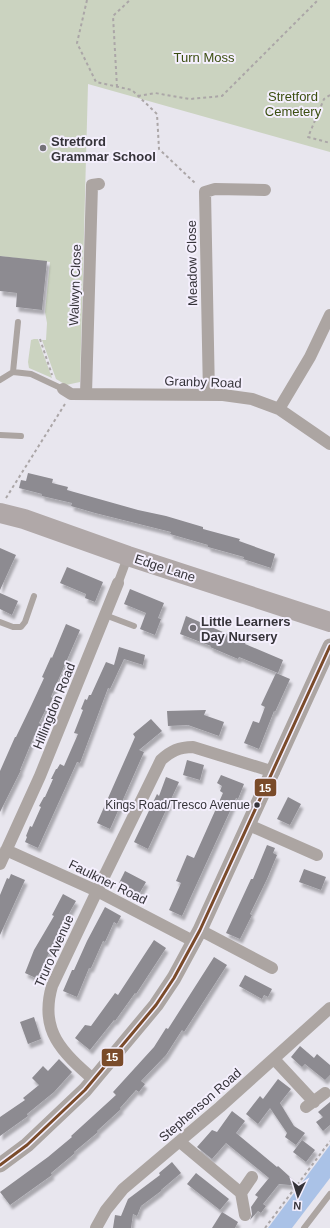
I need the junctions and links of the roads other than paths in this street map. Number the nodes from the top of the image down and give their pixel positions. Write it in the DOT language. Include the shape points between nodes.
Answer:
graph roads {
  1 [pos="99,184"];
  2 [pos="265,190"];
  3 [pos="330,315"];
  4 [pos="18,322"];
  5 [pos="13,372"];
  6 [pos="0,380"];
  7 [pos="63,390"];
  8 [pos="86,394"];
  9 [pos="209,395"];
  10 [pos="279,409"];
  11 [pos="0,435"];
  12 [pos="21,436"];
  13 [pos="330,444"];
  14 [pos="2,507"];
  15 [pos="128,556"];
  16 [pos="118,583"];
  17 [pos="34,596"];
  18 [pos="105,615"];
  19 [pos="0,622"];
  20 [pos="330,622"];
  21 [pos="134,626"];
  22 [pos="330,646"];
  23 [pos="274,772"];
  24 [pos="250,825"];
  25 [pos="6,850"];
  26 [pos="317,855"];
  27 [pos="0,864"];
  28 [pos="97,891"];
  29 [pos="198,936"];
  30 [pos="272,968"];
  31 [pos="330,1008"];
  32 [pos="274,1058"];
  33 [pos="94,1080"];
  34 [pos="325,1093"];
  35 [pos="180,1142"];
  36 [pos="0,1166"];
  37 [pos="252,1177"];
  38 [pos="241,1194"];
  39 [pos="330,1194"];
  40 [pos="245,1215"];
  41 [pos="96,1228"];
  42 [pos="304,1228"];
  1 -- 8 [label="street, Walwyn Close" via="92,184"];
  2 -- 9 [label="street, Meadow Close" via="215,189 205,192"];
  3 -- 10 [label="street" via="310,357"];
  4 -- 5 [label="lane"];
  5 -- 6 [label="lane"];
  5 -- 7 [label="lane" via="31,374"];
  7 -- 8 [label="street, Granby Road"];
  8 -- 9 [label="street, Granby Road"];
  9 -- 10 [label="street, Granby Road" via="252,398"];
  10 -- 13 [label="street, Granby Road"];
  11 -- 12 [label="lane"];
  14 -- 15 [label="highway, Edge Lane" via="24,519"];
  15 -- 16 [label="street, Hillingdon Road"];
  15 -- 20 [label="highway, Edge Lane"];
  16 -- 18 [label="street, Hillingdon Road"];
  17 -- 19 [label="lane" via="21,627"];
  18 -- 21 [label="lane"];
  18 -- 25 [label="street, Hillingdon Road" via="40,776"];
  22 -- 23 [label="street"];
  23 -- 24 [label="street"];
  23 -- 28 [label="street, Truro Avenue" via="193,748 183,747 167,754 161,760"];
  24 -- 26 [label="street"];
  24 -- 29 [label="street"];
  25 -- 27 [label="street, Hillingdon Road"];
  25 -- 28 [label="street, Faulkner Road"];
  28 -- 29 [label="street, Faulkner Road"];
  28 -- 33 [label="street, Truro Avenue" via="48,998 48,1021 53,1035 61,1048"];
  29 -- 30 [label="street, Faulkner Road"];
  29 -- 33 [label="street" via="156,1006"];
  31 -- 32 [label="street, Stephenson Road"];
  32 -- 34 [label="street" via="310,1104"];
  32 -- 35 [label="street, Stephenson Road"];
  33 -- 36 [label="street" via="38,1134"];
  35 -- 38 [label="street"];
  35 -- 41 [label="street, Stephenson Road" via="122,1189"];
  37 -- 38 [label="street"];
  38 -- 40 [label="street"];
  39 -- 42 [label="lane"];
}
